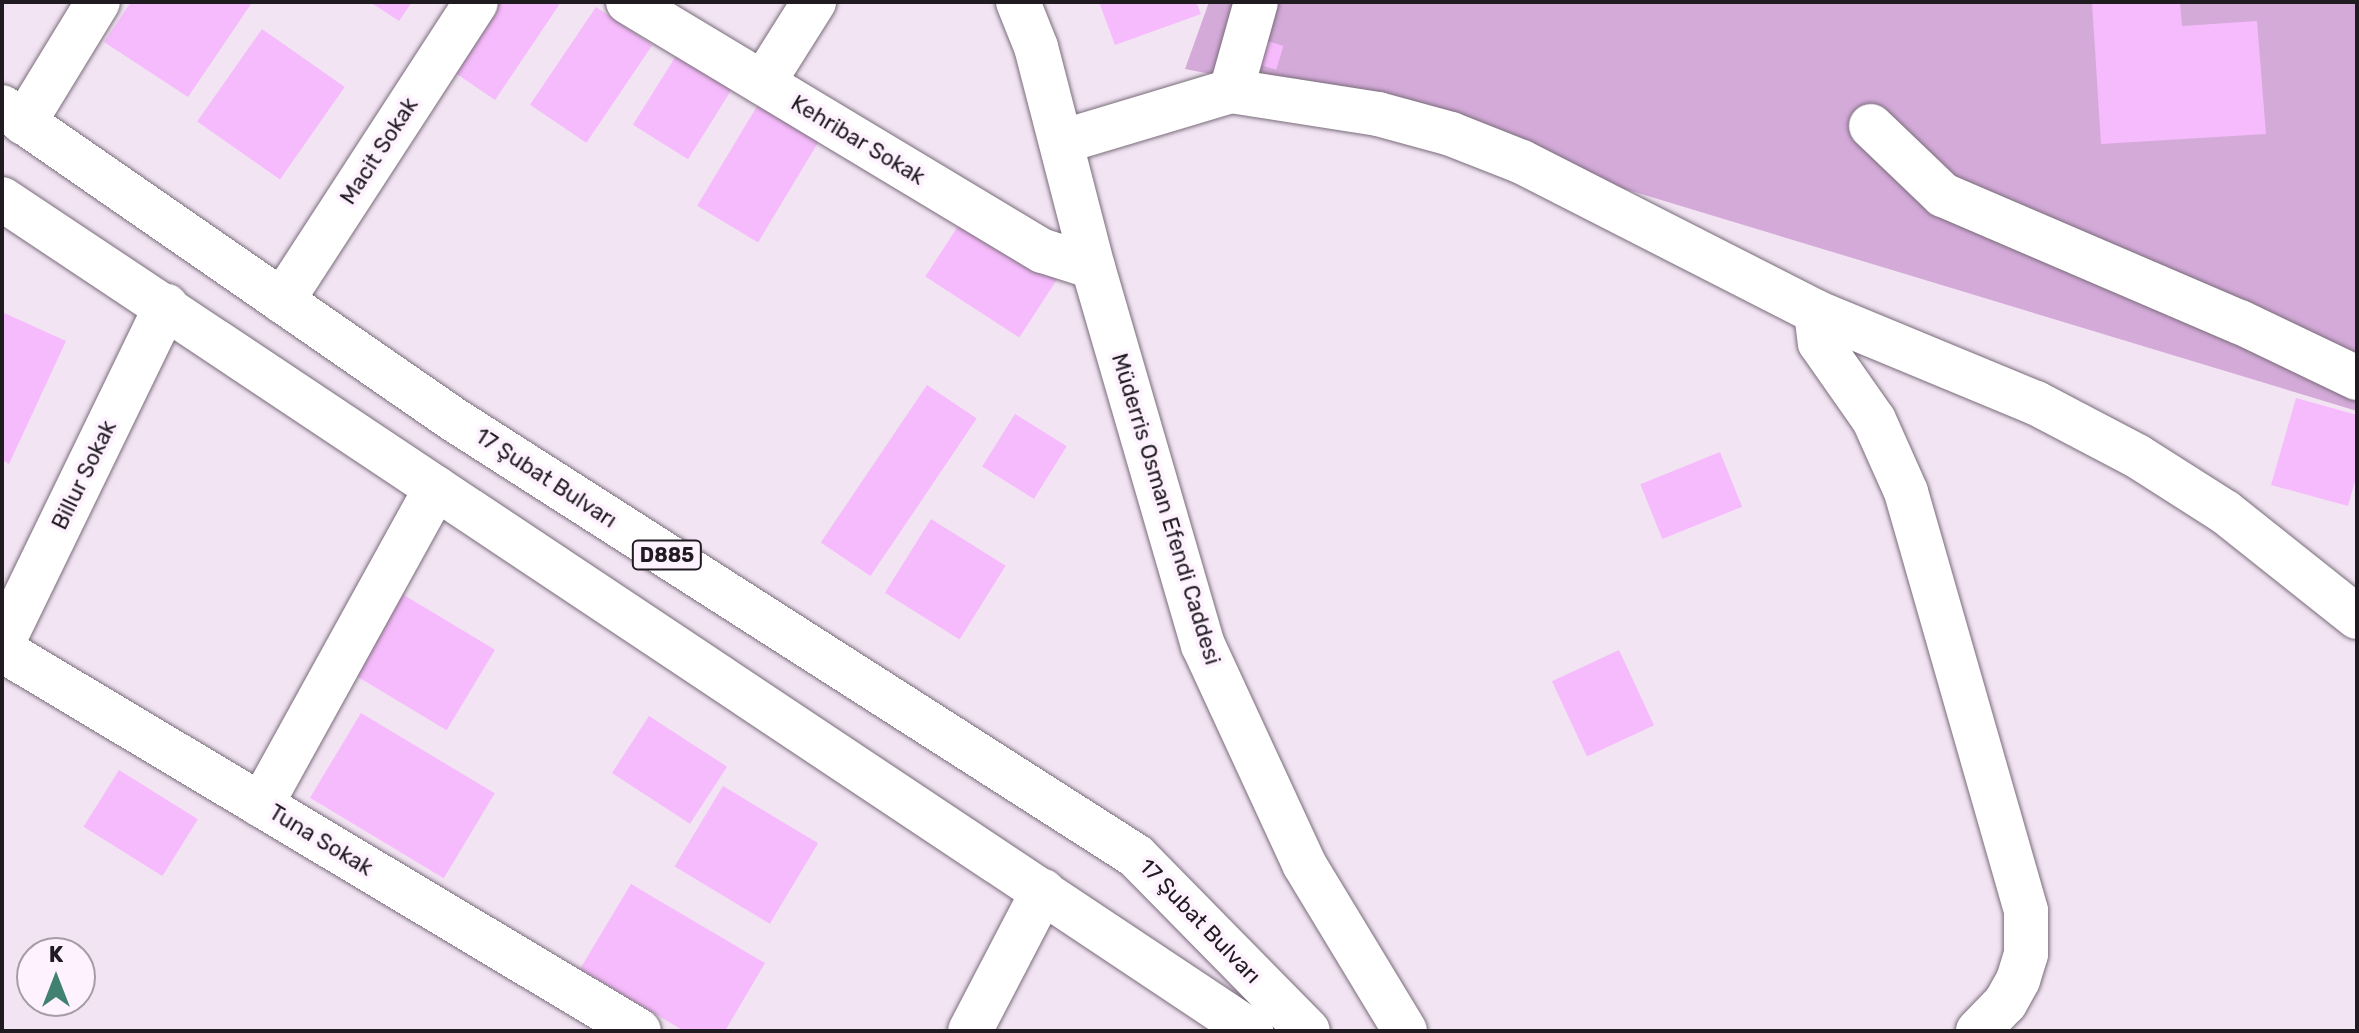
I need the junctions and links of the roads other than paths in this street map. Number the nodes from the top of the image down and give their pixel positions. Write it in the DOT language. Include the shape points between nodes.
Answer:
graph roads {
  1 [pos="98,2"];
  2 [pos="476,2"];
  3 [pos="628,2"];
  4 [pos="814,2"];
  5 [pos="1018,2"];
  6 [pos="1256,2"];
  7 [pos="763,83"];
  8 [pos="1231,91"];
  9 [pos="13,115"];
  10 [pos="1871,126"];
  11 [pos="1061,142"];
  12 [pos="2,199"];
  13 [pos="1093,267"];
  14 [pos="282,301"];
  15 [pos="166,306"];
  16 [pos="1816,312"];
  17 [pos="2357,378"];
  18 [pos="436,488"];
  19 [pos="2357,617"];
  20 [pos="2,647"];
  21 [pos="261,805"];
  22 [pos="1043,891"];
  23 [pos="639,1031"];
  24 [pos="970,1031"];
  25 [pos="1251,1031"];
  26 [pos="1308,1031"];
  27 [pos="1405,1031"];
  28 [pos="1978,1031"];
  1 -- 9 [label="main road"];
  2 -- 14 [label="main road, Macit Sokak"];
  3 -- 7 [label="main road, Kehribar Sokak"];
  4 -- 7 [label="main road"];
  5 -- 11 [label="main road, Müderris Osman Efendi Caddesi"];
  6 -- 8 [label="main road"];
  7 -- 13 [label="main road, Kehribar Sokak" via="1043,251"];
  8 -- 11 [label="main road"];
  8 -- 16 [label="main road" via="1378,114 1451,134 1522,162"];
  9 -- 14 [label="main road, 17 Şubat Bulvarı / D885"];
  10 -- 17 [label="main road" via="1943,195"];
  11 -- 13 [label="main road, Müderris Osman Efendi Caddesi"];
  12 -- 15 [label="main road, 17 Şubat Bulvarı"];
  13 -- 27 [label="main road, Müderris Osman Efendi Caddesi" via="1203,645 1304,864"];
  14 -- 26 [label="main road, 17 Şubat Bulvarı / D885" via="453,419 1136,856"];
  15 -- 18 [label="main road, 17 Şubat Bulvarı"];
  15 -- 20 [label="main road, Billur Sokak"];
  16 -- 19 [label="main road" via="2036,403 2137,456 2225,512"];
  16 -- 28 [label="main road" via="1820,343 1874,420 1906,492 2026,911 2026,954 2018,980"];
  18 -- 21 [label="main road"];
  18 -- 22 [label="main road, 17 Şubat Bulvarı"];
  20 -- 21 [label="main road, Tuna Sokak"];
  21 -- 23 [label="main road, Tuna Sokak"];
  22 -- 24 [label="main road"];
  22 -- 25 [label="main road, 17 Şubat Bulvarı"];
}
